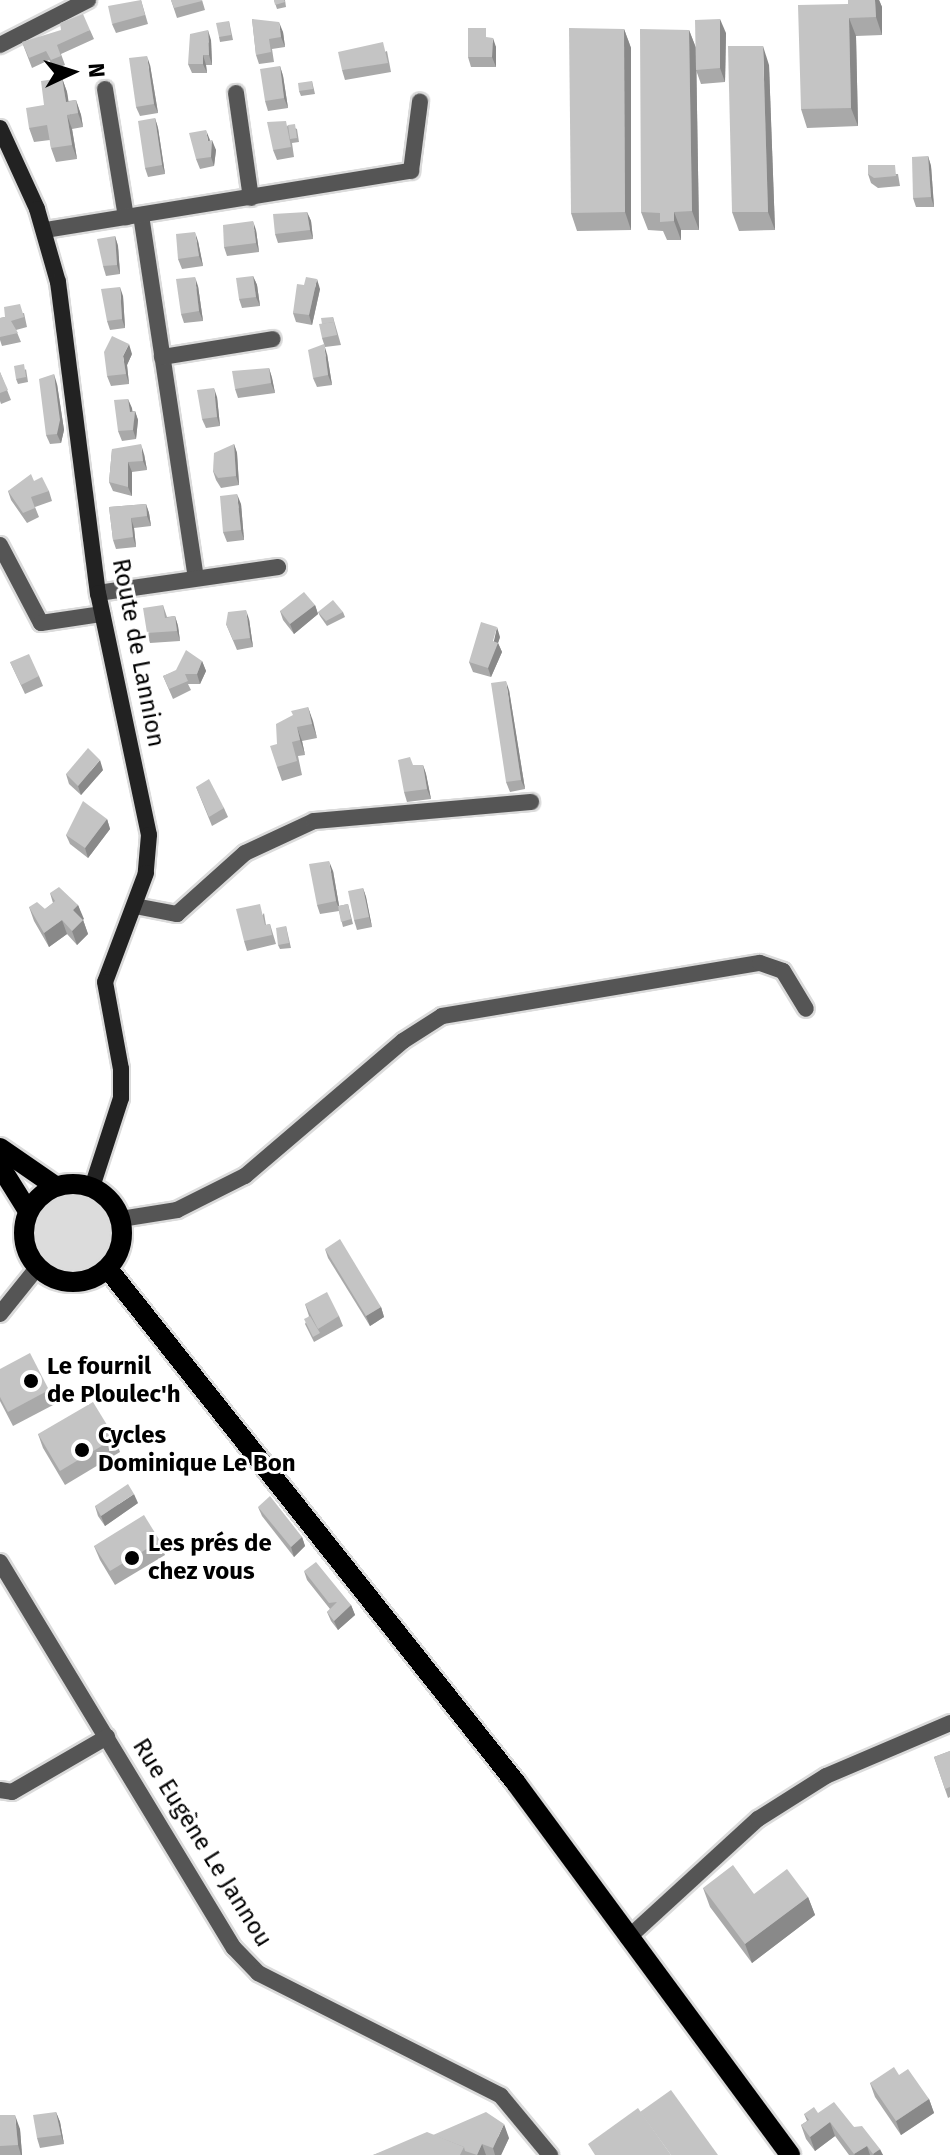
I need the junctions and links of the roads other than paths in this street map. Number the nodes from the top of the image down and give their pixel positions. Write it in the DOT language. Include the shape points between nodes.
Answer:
graph roads {
  1 [pos="88,0"];
  2 [pos="0,45"];
  3 [pos="105,89"];
  4 [pos="236,93"];
  5 [pos="420,102"];
  6 [pos="0,128"];
  7 [pos="251,198"];
  8 [pos="133,216"];
  9 [pos="45,230"];
  10 [pos="273,339"];
  11 [pos="162,357"];
  12 [pos="0,545"];
  13 [pos="278,567"];
  14 [pos="196,578"];
  15 [pos="98,593"];
  16 [pos="102,614"];
  17 [pos="531,802"];
  18 [pos="135,906"];
  19 [pos="806,1009"];
  20 [pos="0,1148"];
  21 [pos="0,1166"];
  22 [pos="55,1186"];
  23 [pos="92,1187"];
  24 [pos="28,1211"];
  25 [pos="121,1219"];
  26 [pos="37,1268"];
  27 [pos="108,1269"];
  28 [pos="0,1314"];
  29 [pos="0,1562"];
  30 [pos="950,1723"];
  31 [pos="107,1737"];
  32 [pos="0,1790"];
  33 [pos="628,1938"];
  34 [pos="550,2155"];
  35 [pos="790,2155"];
  1 -- 2 [label="street"];
  3 -- 8 [label="street"];
  4 -- 7 [label="street"];
  5 -- 7 [label="street" via="411,171"];
  6 -- 9 [label="street, Route de Lannion"];
  7 -- 8 [label="street"];
  8 -- 9 [label="street"];
  8 -- 11 [label="street"];
  9 -- 15 [label="street, Route de Lannion" via="58,282"];
  10 -- 11 [label="street"];
  11 -- 14 [label="street"];
  12 -- 16 [label="street" via="41,623"];
  13 -- 14 [label="street"];
  14 -- 15 [label="street"];
  15 -- 16 [label="street, Route de Lannion"];
  16 -- 18 [label="street, Route de Lannion" via="149,835"];
  17 -- 18 [label="street" via="314,821 245,853 177,914"];
  18 -- 23 [label="street, Route de Lannion" via="105,982 121,1098"];
  19 -- 25 [label="street" via="783,971 760,963 442,1016 403,1041 245,1176 190,1206"];
  20 -- 22 [label="main road"];
  21 -- 24 [label="main road"];
  22 -- 23 [label="main road"];
  22 -- 24 [label="main road"];
  23 -- 25 [label="main road" via="105,1194"];
  24 -- 26 [label="main road" via="24,1241"];
  25 -- 27 [label="main road" via="118,1254"];
  26 -- 27 [label="main road" via="72,1283"];
  26 -- 28 [label="street"];
  27 -- 33 [label="main road" via="402,1636"];
  29 -- 31 [label="street, Rue Eugène Le Jannou"];
  30 -- 33 [label="street" via="826,1776 758,1819"];
  31 -- 32 [label="street" via="12,1792"];
  31 -- 34 [label="street, Rue Eugène Le Jannou" via="234,1948 258,1973 479,2082 501,2096"];
  33 -- 35 [label="main road"];
}
